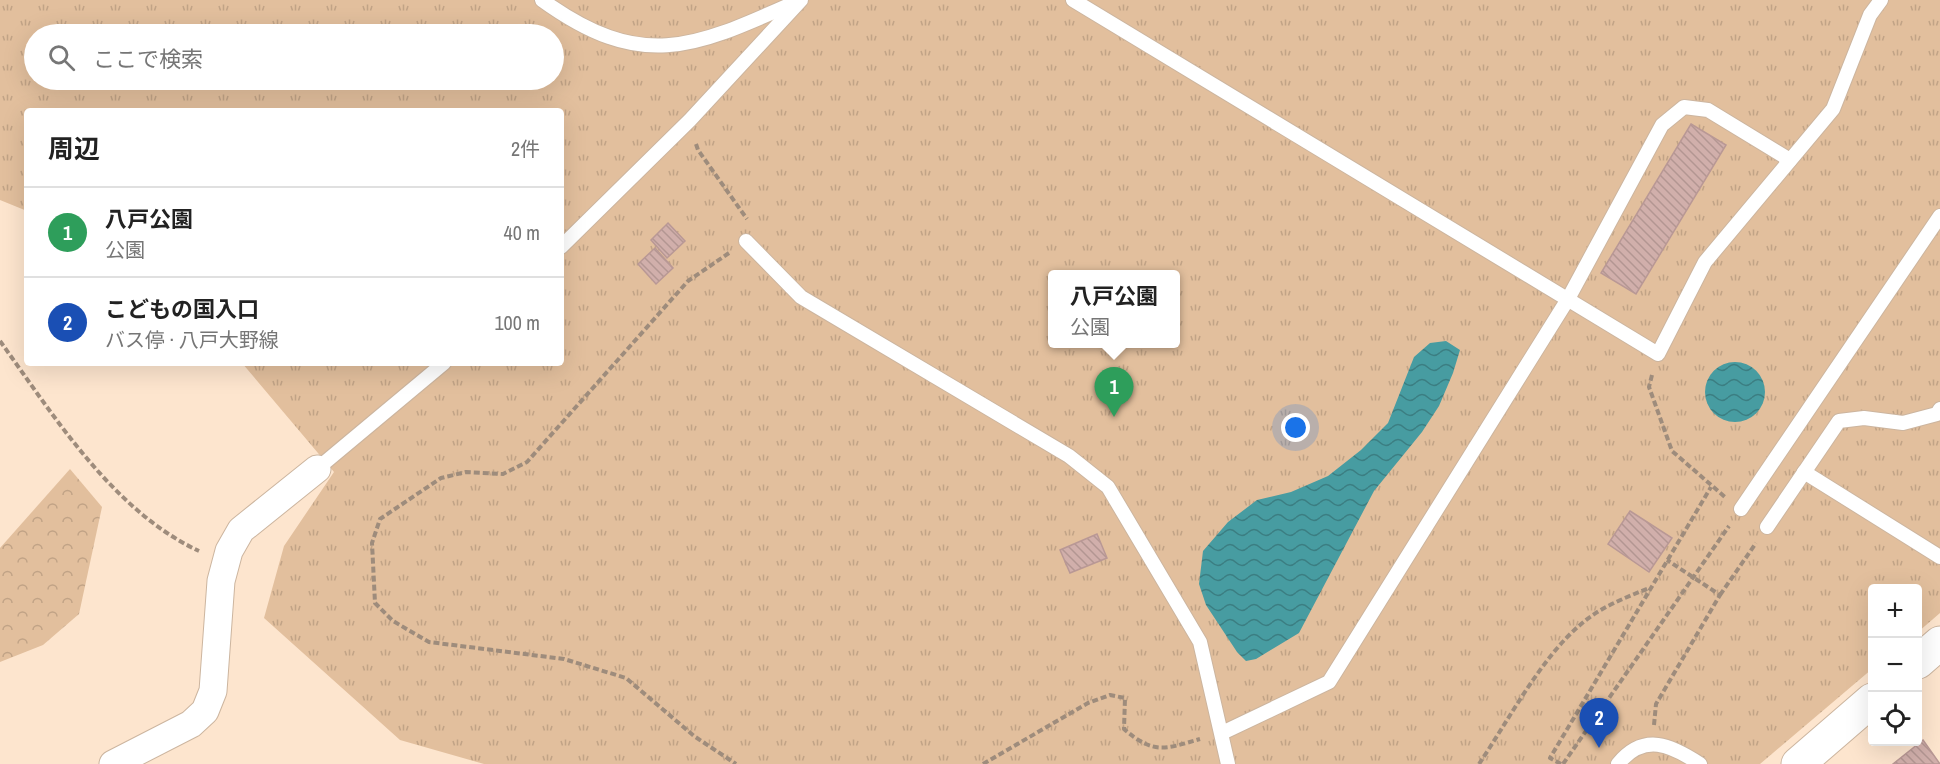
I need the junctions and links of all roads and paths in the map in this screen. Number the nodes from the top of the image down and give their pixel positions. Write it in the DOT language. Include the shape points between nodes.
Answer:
graph roads {
  1 [pos="542,0"];
  2 [pos="801,0"];
  3 [pos="1073,0"];
  4 [pos="1881,0"];
  5 [pos="690,120"];
  6 [pos="1791,160"];
  7 [pos="1940,216"];
  8 [pos="746,241"];
  9 [pos="564,244"];
  10 [pos="1568,299"];
  11 [pos="0,340"];
  12 [pos="1658,354"];
  13 [pos="440,366"];
  14 [pos="1940,409"];
  15 [pos="317,469"];
  16 [pos="1804,472"];
  17 [pos="1711,487"];
  18 [pos="1741,509"];
  19 [pos="1767,526"];
  20 [pos="1940,557"];
  21 [pos="1667,560"];
  22 [pos="226,563"];
  23 [pos="1693,578"];
  24 [pos="1651,587"];
  25 [pos="1720,596"];
  26 [pos="1940,643"];
  27 [pos="1922,658"];
  28 [pos="1868,703"];
  29 [pos="1222,733"];
  30 [pos="1651,744"];
  31 [pos="113,764"];
  32 [pos="736,764"];
  33 [pos="983,764"];
  34 [pos="1228,764"];
  35 [pos="1479,764"];
  36 [pos="1562,764"];
  37 [pos="1618,764"];
  38 [pos="1700,764"];
  39 [pos="1798,764"];
  1 -- 2 [label="lane" via="574,23 619,42 670,46 714,38"];
  2 -- 5 [label="lane"];
  3 -- 10 [label="lane"];
  4 -- 6 [label="lane" via="1870,15 1833,109"];
  5 -- 8 [label="path" via="698,150 749,222"];
  5 -- 9 [label="lane"];
  6 -- 10 [label="lane" via="1708,110 1684,107 1662,125"];
  6 -- 12 [label="lane" via="1705,262"];
  7 -- 18 [label="lane"];
  8 -- 29 [label="lane" via="801,297 1069,456 1108,487 1200,642"];
  8 -- 32 [label="path" via="688,281 527,462 503,474 466,472 441,478 380,519 372,543 375,603 393,621 429,642 564,659 626,678 694,735"];
  10 -- 12 [label="lane"];
  10 -- 29 [label="lane" via="1329,682"];
  11 -- 22 [label="path" via="74,444 119,494 192,548"];
  12 -- 17 [label="path" via="1649,387 1672,451"];
  13 -- 15 [label="lane"];
  14 -- 16 [label="lane" via="1937,414 1903,423 1864,418 1839,421"];
  15 -- 22 [label="street" via="241,530"];
  16 -- 19 [label="lane"];
  16 -- 20 [label="lane"];
  17 -- 18 [label="path"];
  17 -- 21 [label="path"];
  18 -- 23 [label="path"];
  19 -- 25 [label="path"];
  21 -- 23 [label="path"];
  21 -- 24 [label="path"];
  22 -- 31 [label="street" via="221,581 213,691 205,711 191,724"];
  23 -- 25 [label="path"];
  23 -- 36 [label="path"];
  24 -- 35 [label="path" via="1611,604 1580,624 1554,653"];
  24 -- 36 [label="path" via="1550,758"];
  25 -- 30 [label="path" via="1656,704"];
  26 -- 27 [label="main road"];
  28 -- 39 [label="main road"];
  29 -- 33 [label="path" via="1163,749 1139,742 1124,729 1125,698 1110,695 1088,703"];
  29 -- 34 [label="lane"];
  30 -- 37 [label="lane" via="1628,751"];
  30 -- 38 [label="lane" via="1676,748"];
}
